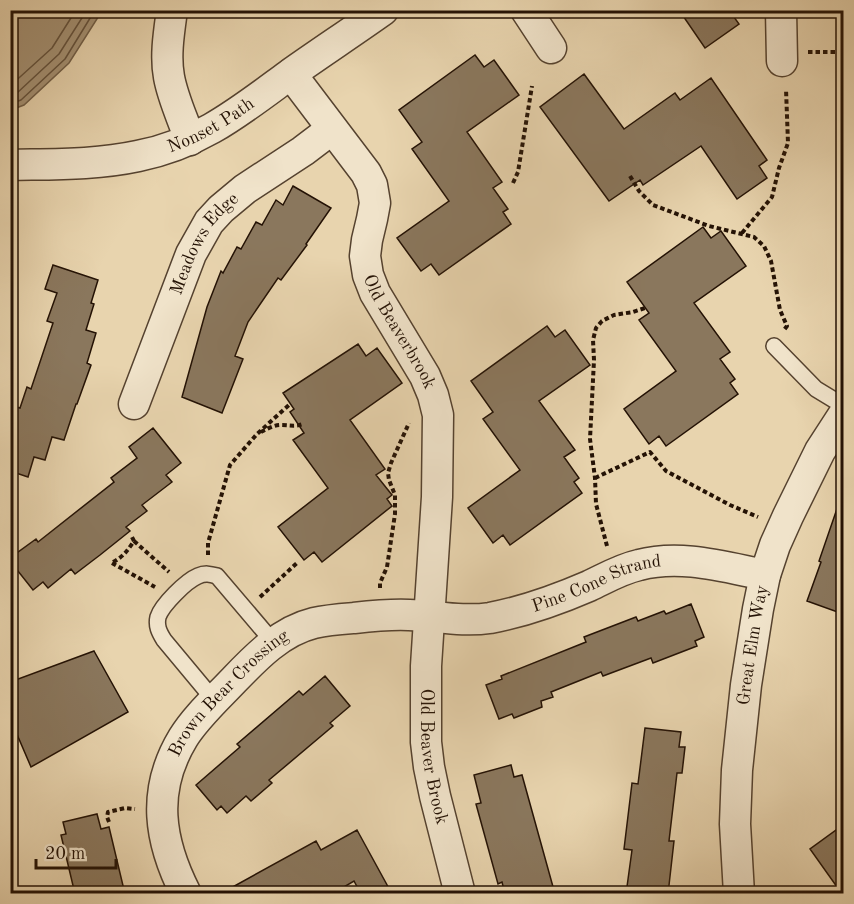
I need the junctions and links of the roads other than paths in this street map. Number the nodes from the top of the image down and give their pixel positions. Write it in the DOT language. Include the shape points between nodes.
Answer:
graph roads {
  1 [pos="172,10"];
  2 [pos="383,10"];
  3 [pos="526,10"];
  4 [pos="781,10"];
  5 [pos="551,48"];
  6 [pos="782,61"];
  7 [pos="291,74"];
  8 [pos="332,129"];
  9 [pos="190,140"];
  10 [pos="10,165"];
  11 [pos="774,346"];
  12 [pos="134,404"];
  13 [pos="843,406"];
  14 [pos="843,414"];
  15 [pos="765,575"];
  16 [pos="428,617"];
  17 [pos="274,643"];
  18 [pos="214,700"];
  19 [pos="186,894"];
  20 [pos="460,894"];
  21 [pos="739,894"];
  1 -- 9 [label="street" via="168,74"];
  2 -- 7 [label="street, Nonset Path"];
  3 -- 5 [label="street"];
  4 -- 6 [label="street"];
  7 -- 8 [label="street, Old Beaverbrook"];
  7 -- 9 [label="street, Nonset Path" via="216,127"];
  8 -- 12 [label="street, Meadows Edge" via="245,189 209,222 191,255"];
  8 -- 16 [label="street, Old Beaverbrook" via="372,185 375,203 365,256 368,275 424,376 436,409 437,497"];
  9 -- 10 [label="street, Nonset Path" via="108,161"];
  11 -- 13 [label="lane" via="816,389"];
  14 -- 15 [label="street, Great Elm Way" via="774,545"];
  15 -- 16 [label="street, Pine Cone Strand" via="703,563 660,561 615,573 511,613 468,620"];
  15 -- 21 [label="street, Great Elm Way" via="747,676 737,770"];
  16 -- 17 [label="street, Brown Bear Crossing" via="379,616 314,623"];
  16 -- 20 [label="street, Old Beaver Brook" via="425,703 429,767"];
  17 -- 18 [label="street, Brown Bear Crossing"];
  17 -- 18 [label="lane" via="217,576 200,575 169,599 158,619 158,630"];
  18 -- 19 [label="street, Brown Bear Crossing" via="183,738 164,781 163,827"];
}
